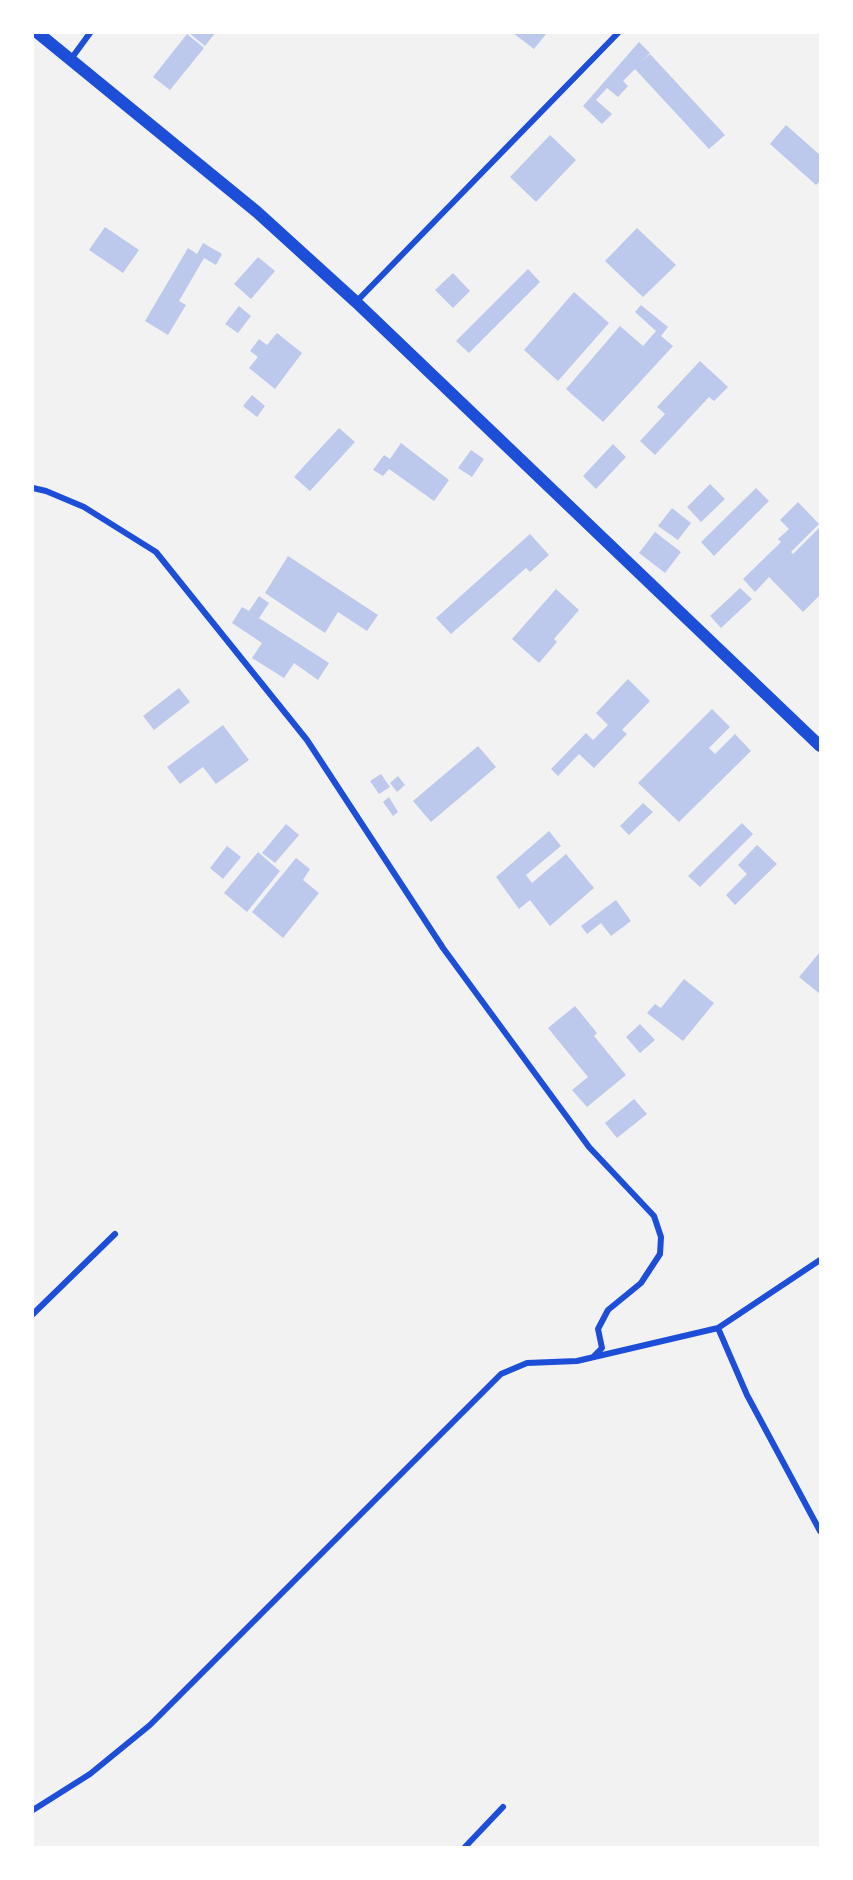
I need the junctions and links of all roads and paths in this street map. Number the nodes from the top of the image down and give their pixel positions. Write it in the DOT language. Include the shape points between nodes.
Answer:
graph roads {
  1 [pos="90,33"];
  2 [pos="618,33"];
  3 [pos="42,34"];
  4 [pos="71,59"];
  5 [pos="356,302"];
  6 [pos="33,488"];
  7 [pos="820,746"];
  8 [pos="116,1234"];
  9 [pos="820,1260"];
  10 [pos="33,1314"];
  11 [pos="718,1328"];
  12 [pos="593,1357"];
  13 [pos="820,1531"];
  14 [pos="503,1807"];
  15 [pos="33,1810"];
  16 [pos="465,1847"];
  1 -- 4 [label="street"];
  2 -- 5 [label="street"];
  3 -- 4 [label="main road"];
  4 -- 5 [label="main road" via="257,212"];
  5 -- 7 [label="main road"];
  6 -- 12 [label="street" via="84,507 156,552 307,740 443,948 589,1147 654,1216 661,1237 660,1254 641,1283 608,1310 598,1329 602,1348"];
  8 -- 10 [label="street"];
  9 -- 11 [label="street"];
  11 -- 12 [label="street"];
  11 -- 13 [label="street" via="747,1395"];
  12 -- 15 [label="street" via="527,1364 501,1374 150,1725 90,1774"];
  14 -- 16 [label="street"];
}
